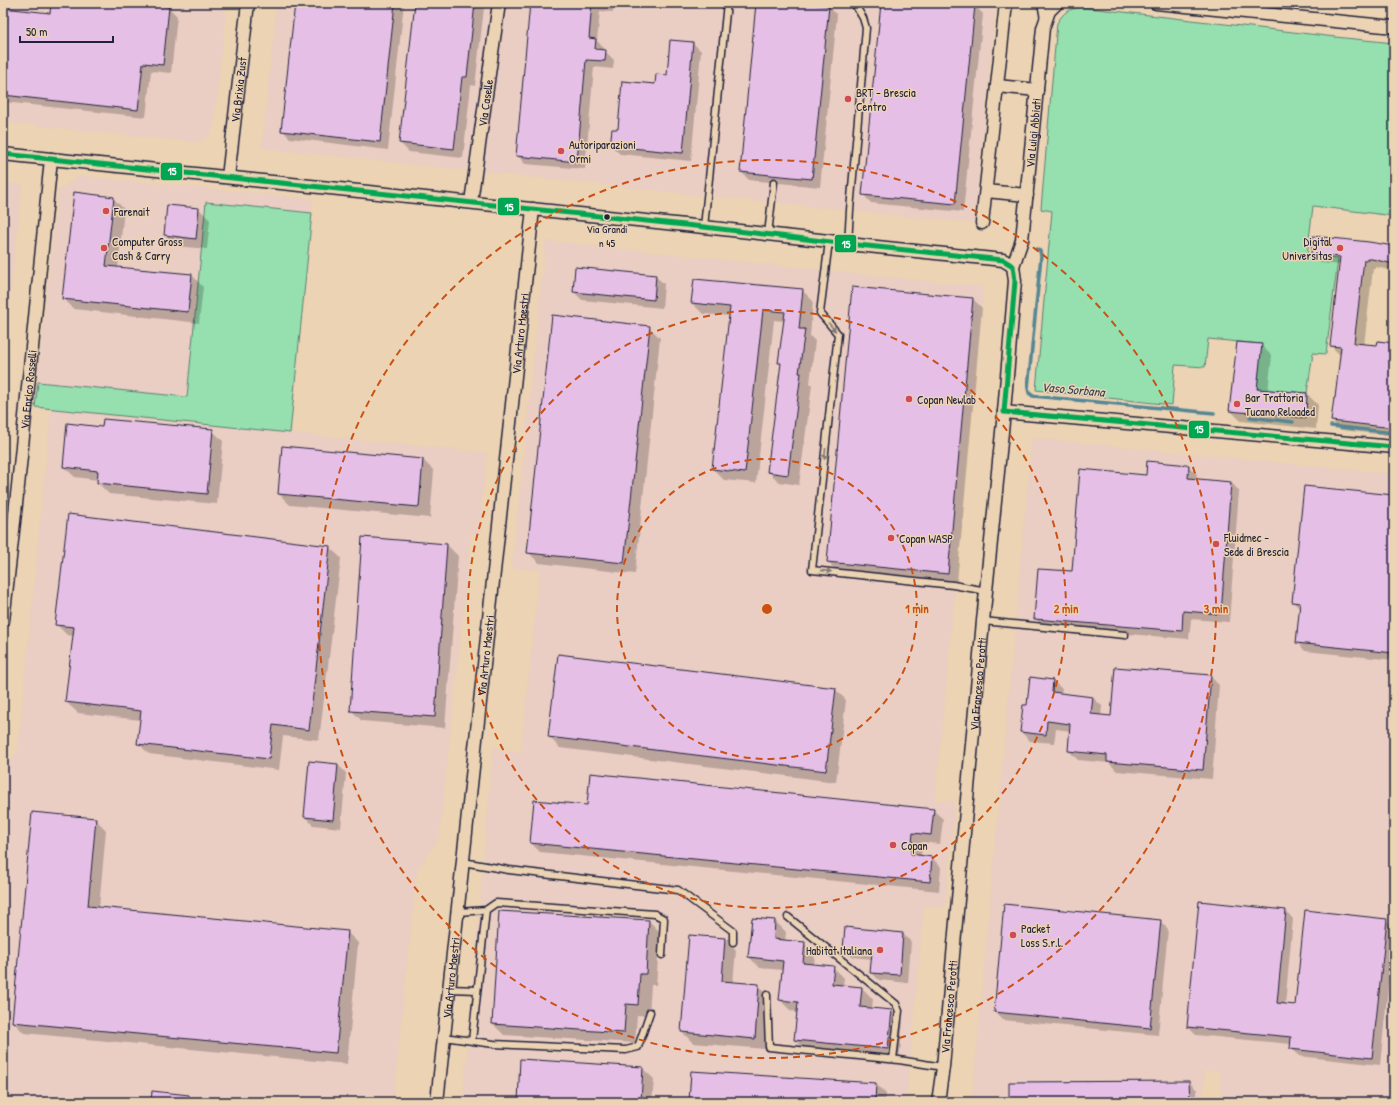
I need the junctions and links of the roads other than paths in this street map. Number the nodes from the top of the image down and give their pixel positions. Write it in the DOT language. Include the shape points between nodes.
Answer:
graph roads {
  1 [pos="248,3"];
  2 [pos="499,3"];
  3 [pos="727,3"];
  4 [pos="854,3"];
  5 [pos="1006,3"];
  6 [pos="1041,3"];
  7 [pos="1057,3"];
  8 [pos="1156,3"];
  9 [pos="1045,20"];
  10 [pos="1394,27"];
  11 [pos="997,86"];
  12 [pos="1037,90"];
  13 [pos="3,154"];
  14 [pos="51,159"];
  15 [pos="228,177"];
  16 [pos="774,182"];
  17 [pos="986,191"];
  18 [pos="1027,195"];
  19 [pos="471,202"];
  20 [pos="533,209"];
  21 [pos="982,223"];
  22 [pos="704,227"];
  23 [pos="768,234"];
  24 [pos="829,241"];
  25 [pos="848,244"];
  26 [pos="1013,266"];
  27 [pos="1004,412"];
  28 [pos="1394,447"];
  29 [pos="987,591"];
  30 [pos="3,620"];
  31 [pos="983,621"];
  32 [pos="1125,636"];
  33 [pos="463,862"];
  34 [pos="486,910"];
  35 [pos="458,912"];
  36 [pos="788,917"];
  37 [pos="733,942"];
  38 [pos="662,954"];
  39 [pos="450,989"];
  40 [pos="477,990"];
  41 [pos="767,995"];
  42 [pos="650,1012"];
  43 [pos="444,1036"];
  44 [pos="472,1041"];
  45 [pos="893,1059"];
  46 [pos="942,1067"];
  47 [pos="437,1102"];
  48 [pos="938,1102"];
  1 -- 15 [label="street, Via Brixia Zust"];
  2 -- 19 [label="street, Via Caselle"];
  3 -- 22 [label="lane"];
  4 -- 25 [label="lane" via="864,18 866,28"];
  5 -- 11 [label="street"];
  6 -- 9 [label="lane"];
  7 -- 9 [label="street, Via Luigi Abbiati"];
  8 -- 10 [label="street"];
  9 -- 12 [label="street, Via Luigi Abbiati"];
  11 -- 12 [label="street"];
  11 -- 17 [label="street"];
  12 -- 18 [label="street, Via Luigi Abbiati"];
  13 -- 14 [label="street"];
  14 -- 15 [label="street"];
  14 -- 30 [label="street, Via Enrico Rosselli"];
  15 -- 19 [label="street"];
  16 -- 23 [label="lane"];
  17 -- 18 [label="street"];
  17 -- 21 [label="street"];
  18 -- 26 [label="street, Via Luigi Abbiati" via="1022,240"];
  19 -- 20 [label="street"];
  20 -- 22 [label="street"];
  20 -- 33 [label="street, Via Arturo Maestri"];
  22 -- 23 [label="street"];
  23 -- 24 [label="street"];
  24 -- 25 [label="street"];
  24 -- 29 [label="lane, one-way" via="820,313 838,334 812,570"];
  25 -- 26 [label="street" via="1003,260"];
  26 -- 27 [label="street, Via Francesco Perotti" via="1015,281"];
  27 -- 28 [label="street"];
  27 -- 29 [label="street, Via Francesco Perotti"];
  29 -- 31 [label="street, Via Francesco Perotti"];
  31 -- 32 [label="lane"];
  31 -- 46 [label="street, Via Francesco Perotti"];
  33 -- 35 [label="street, Via Arturo Maestri"];
  33 -- 37 [label="lane" via="678,890 733,930"];
  34 -- 35 [label="lane"];
  34 -- 38 [label="lane" via="496,903 655,914 664,919"];
  34 -- 40 [label="lane"];
  35 -- 39 [label="street, Via Arturo Maestri"];
  36 -- 45 [label="lane" via="896,1004 899,1011"];
  39 -- 40 [label="lane"];
  39 -- 43 [label="street, Via Arturo Maestri"];
  40 -- 44 [label="lane"];
  41 -- 45 [label="lane" via="769,1047"];
  42 -- 44 [label="lane" via="638,1047 626,1050"];
  43 -- 44 [label="lane"];
  43 -- 47 [label="street, Via Arturo Maestri"];
  45 -- 46 [label="lane"];
  46 -- 48 [label="street, Via Francesco Perotti"];
}
